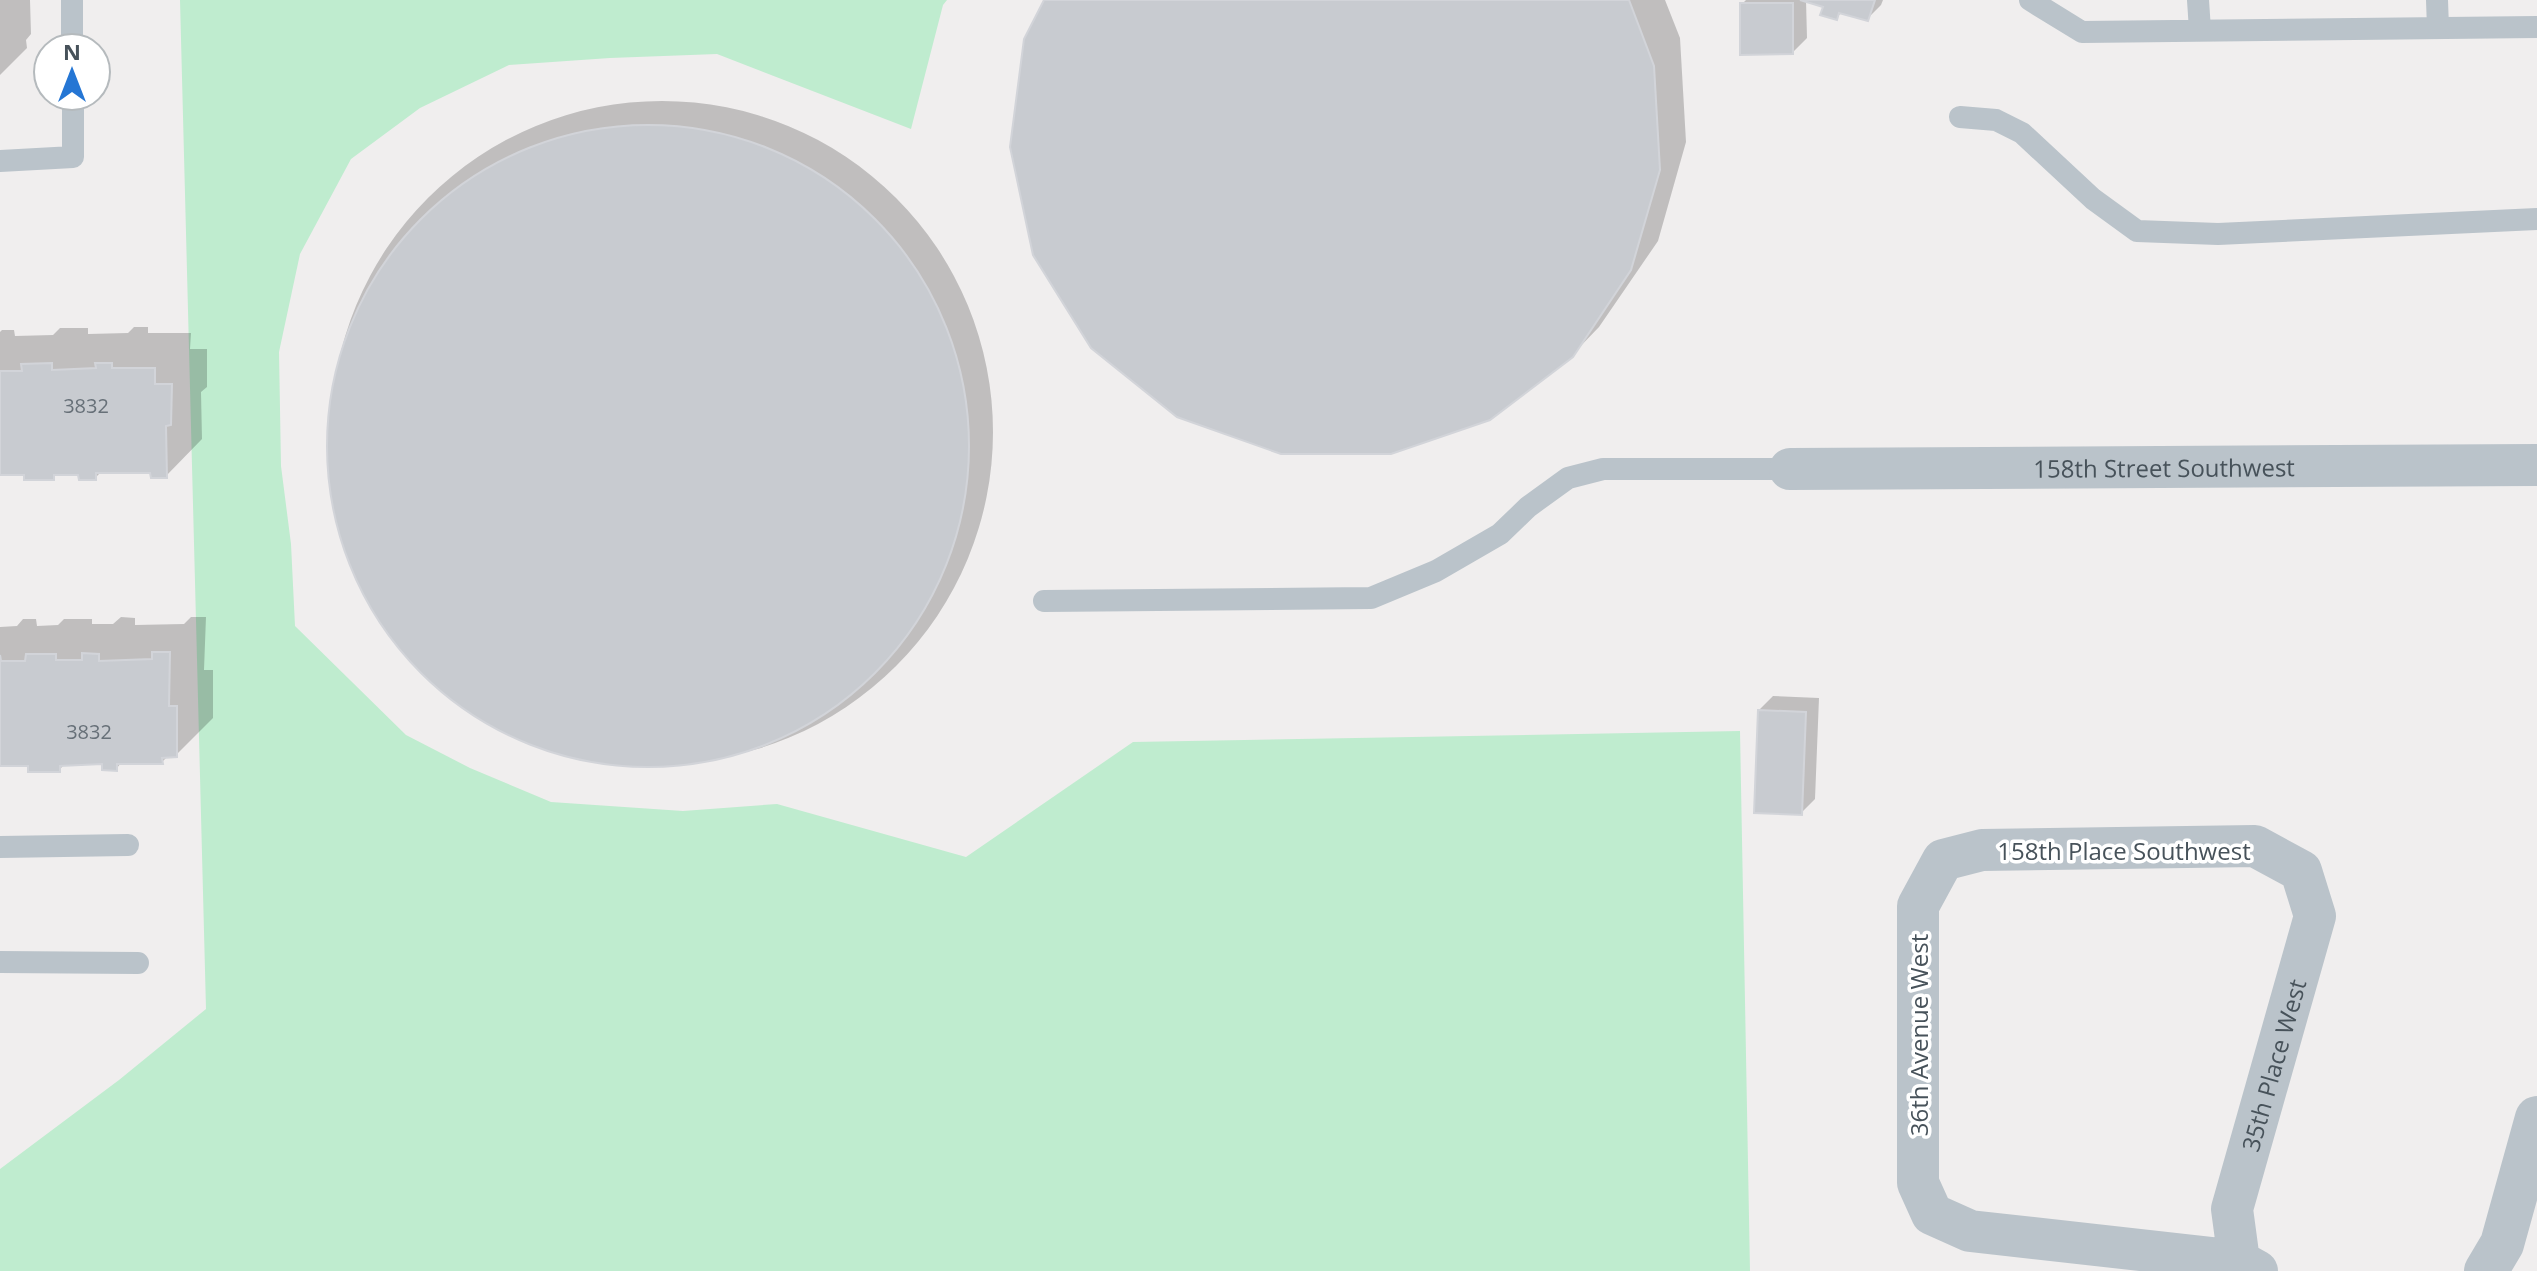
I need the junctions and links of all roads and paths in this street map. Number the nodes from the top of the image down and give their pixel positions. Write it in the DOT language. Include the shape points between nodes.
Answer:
graph roads {
  1 [pos="72,0"];
  2 [pos="2030,0"];
  3 [pos="2198,0"];
  4 [pos="2437,0"];
  5 [pos="2537,27"];
  6 [pos="2438,28"];
  7 [pos="2200,30"];
  8 [pos="72,32"];
  9 [pos="73,112"];
  10 [pos="1960,117"];
  11 [pos="0,161"];
  12 [pos="2537,219"];
  13 [pos="2537,465"];
  14 [pos="1790,469"];
  15 [pos="1044,601"];
  16 [pos="128,845"];
  17 [pos="0,847"];
  18 [pos="1943,860"];
  19 [pos="2301,871"];
  20 [pos="0,962"];
  21 [pos="138,963"];
  22 [pos="2537,1118"];
  23 [pos="2248,1266"];
  24 [pos="2486,1271"];
  1 -- 8 [label="lane"];
  2 -- 7 [label="lane" via="2082,32"];
  3 -- 7 [label="lane"];
  4 -- 6 [label="lane"];
  5 -- 6 [label="lane"];
  6 -- 7 [label="lane"];
  9 -- 11 [label="lane" via="73,157"];
  10 -- 12 [label="lane" via="1996,120 2022,133 2093,199 2137,231 2218,234"];
  13 -- 14 [label="street, 158th Street Southwest"];
  14 -- 15 [label="lane" via="1603,469 1568,478 1500,534 1436,571 1371,598"];
  16 -- 17 [label="lane"];
  18 -- 19 [label="street, 158th Place Southwest" via="1982,850 2255,846"];
  18 -- 23 [label="street, 36th Avenue West" via="1918,906 1918,1183 1932,1214 1970,1231"];
  19 -- 23 [label="street, 35th Place West" via="2315,916 2232,1209"];
  20 -- 21 [label="lane"];
  22 -- 24 [label="street" via="2502,1244"];
}
